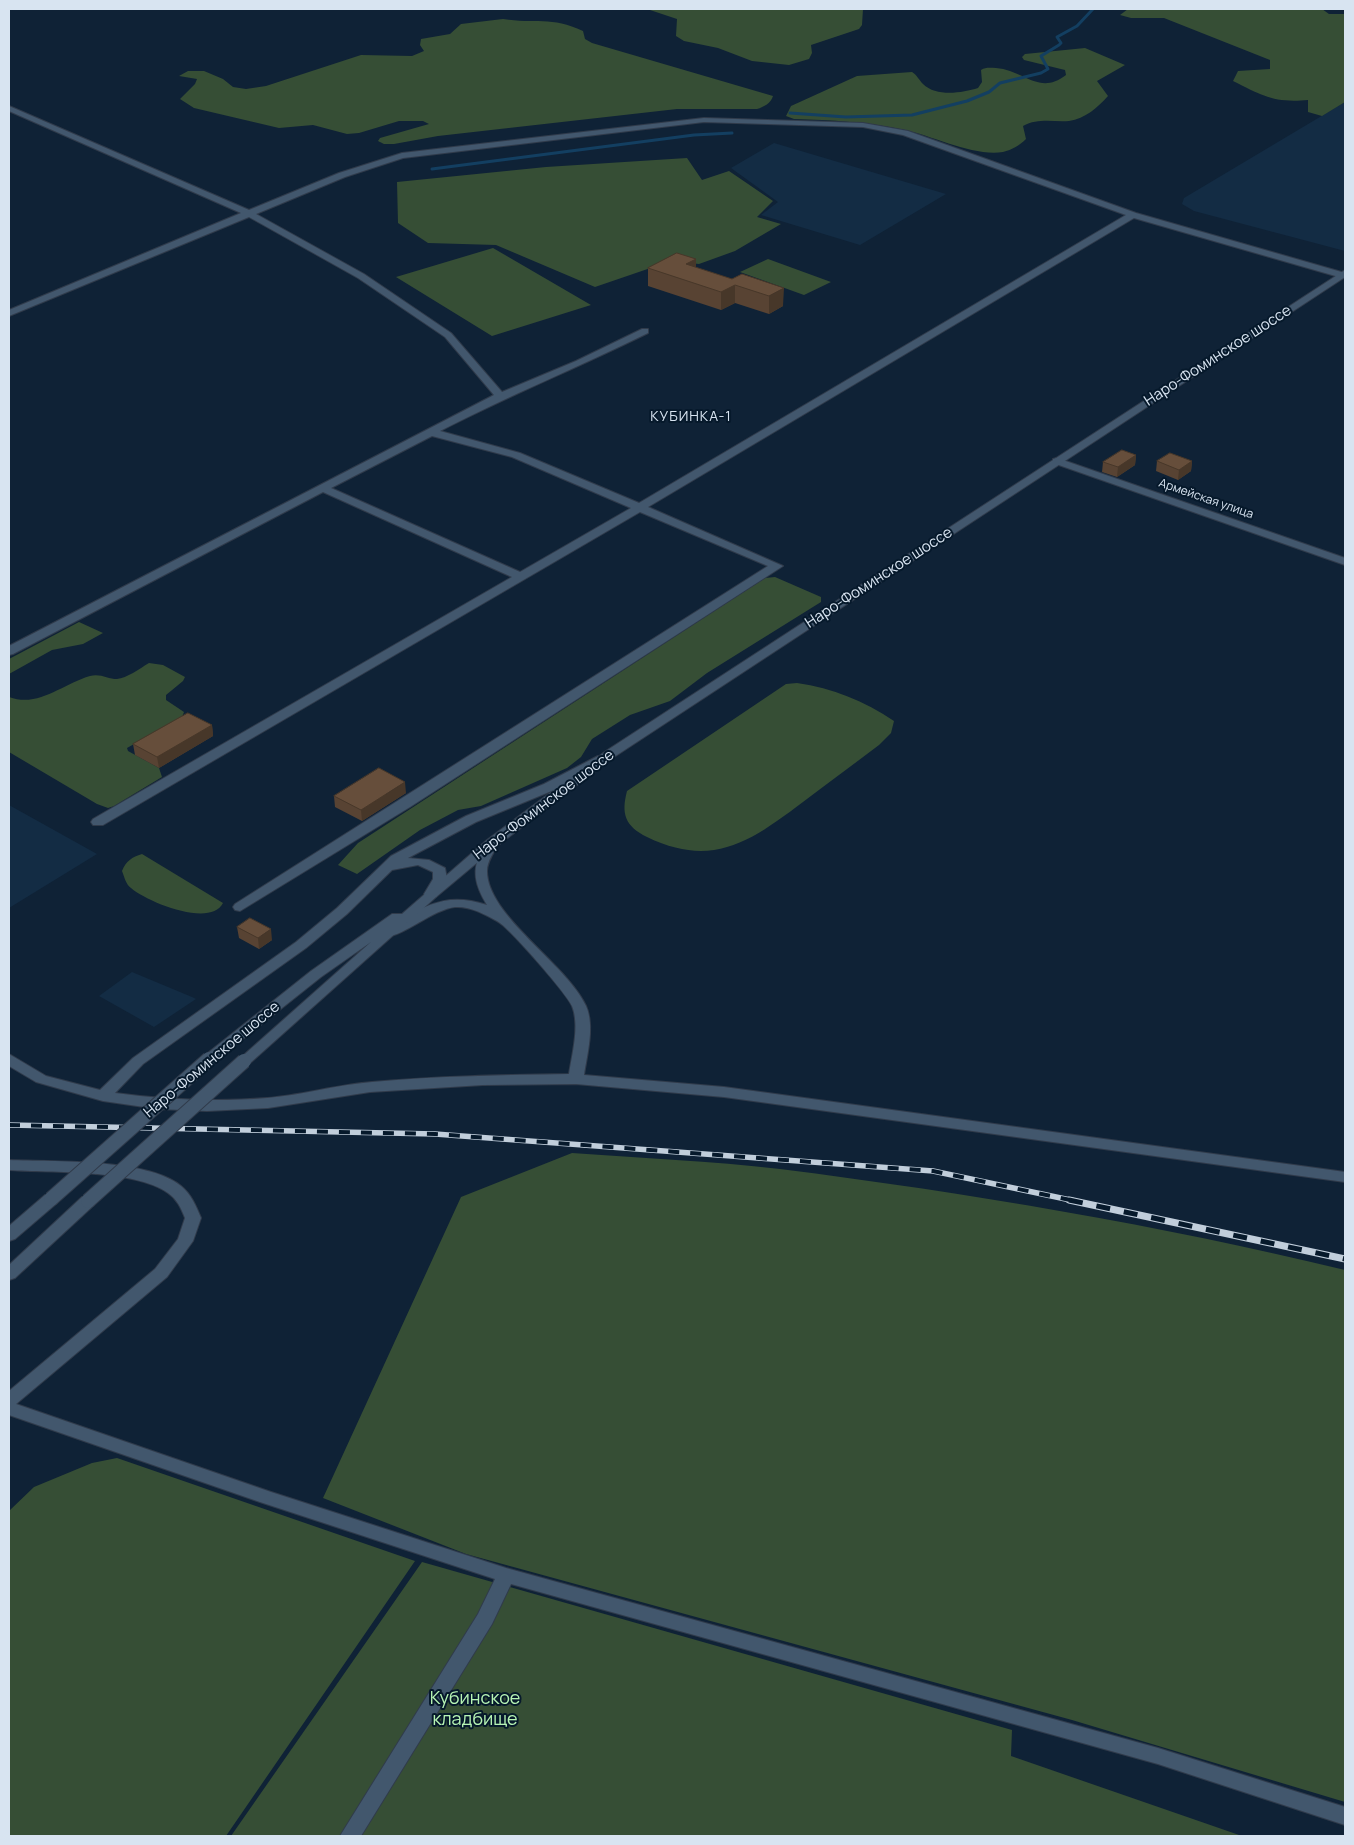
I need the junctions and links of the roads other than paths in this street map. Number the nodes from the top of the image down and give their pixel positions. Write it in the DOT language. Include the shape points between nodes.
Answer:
graph roads {
  1 [pos="9,108"];
  2 [pos="250,214"];
  3 [pos="1133,215"];
  4 [pos="1343,274"];
  5 [pos="9,313"];
  6 [pos="645,331"];
  7 [pos="500,396"];
  8 [pos="430,432"];
  9 [pos="1057,461"];
  10 [pos="324,489"];
  11 [pos="639,508"];
  12 [pos="1345,562"];
  13 [pos="520,576"];
  14 [pos="9,651"];
  15 [pos="610,754"];
  16 [pos="98,822"];
  17 [pos="492,843"];
  18 [pos="376,878"];
  19 [pos="428,896"];
  20 [pos="240,907"];
  21 [pos="506,921"];
  22 [pos="386,936"];
  23 [pos="9,1059"];
  24 [pos="576,1079"];
  25 [pos="103,1096"];
  26 [pos="9,1165"];
  27 [pos="1345,1177"];
  28 [pos="9,1235"];
  29 [pos="9,1274"];
  30 [pos="9,1400"];
  31 [pos="9,1408"];
  32 [pos="506,1575"];
  33 [pos="1345,1816"];
  34 [pos="350,1836"];
  1 -- 2 [label="street"];
  2 -- 3 [label="street" via="342,175 402,156 714,120 863,124 905,133"];
  2 -- 5 [label="street"];
  2 -- 7 [label="street" via="361,276 448,334"];
  3 -- 4 [label="street"];
  3 -- 11 [label="street"];
  4 -- 9 [label="street, Наро-Фоминское шоссе"];
  6 -- 7 [label="street" via="580,363"];
  7 -- 8 [label="street"];
  8 -- 10 [label="street"];
  8 -- 11 [label="street" via="516,455"];
  9 -- 12 [label="street, Армейская улица"];
  9 -- 15 [label="street, Наро-Фоминское шоссе"];
  10 -- 13 [label="street"];
  10 -- 14 [label="street"];
  11 -- 13 [label="street"];
  11 -- 20 [label="street" via="777,566"];
  13 -- 16 [label="street"];
  15 -- 17 [label="street, Наро-Фоминское шоссе"];
  15 -- 18 [label="street" via="549,787 426,841 396,859"];
  17 -- 19 [label="street, Наро-Фоминское шоссе"];
  17 -- 21 [label="street" via="481,866 481,876"];
  18 -- 19 [label="street" via="400,864 422,861 440,872 440,879"];
  18 -- 25 [label="street" via="301,945 138,1061"];
  19 -- 22 [label="street, Наро-Фоминское шоссе"];
  19 -- 28 [label="street, Наро-Фоминское шоссе, bridge" via="316,974 209,1059"];
  21 -- 22 [label="street" via="478,905 447,902 427,910"];
  21 -- 24 [label="street" via="554,970 580,1008 581,1042"];
  22 -- 29 [label="street, Наро-Фоминское шоссе, bridge"];
  23 -- 25 [label="street" via="41,1078"];
  24 -- 25 [label="street" via="483,1080 380,1087 268,1103 206,1106 158,1104"];
  24 -- 27 [label="street" via="724,1092"];
  26 -- 30 [label="street" via="141,1174 169,1185 186,1199 193,1218 185,1241 161,1273"];
  31 -- 32 [label="street" via="266,1497"];
  32 -- 33 [label="street" via="1148,1754"];
  32 -- 34 [label="street" via="485,1619"];
}
